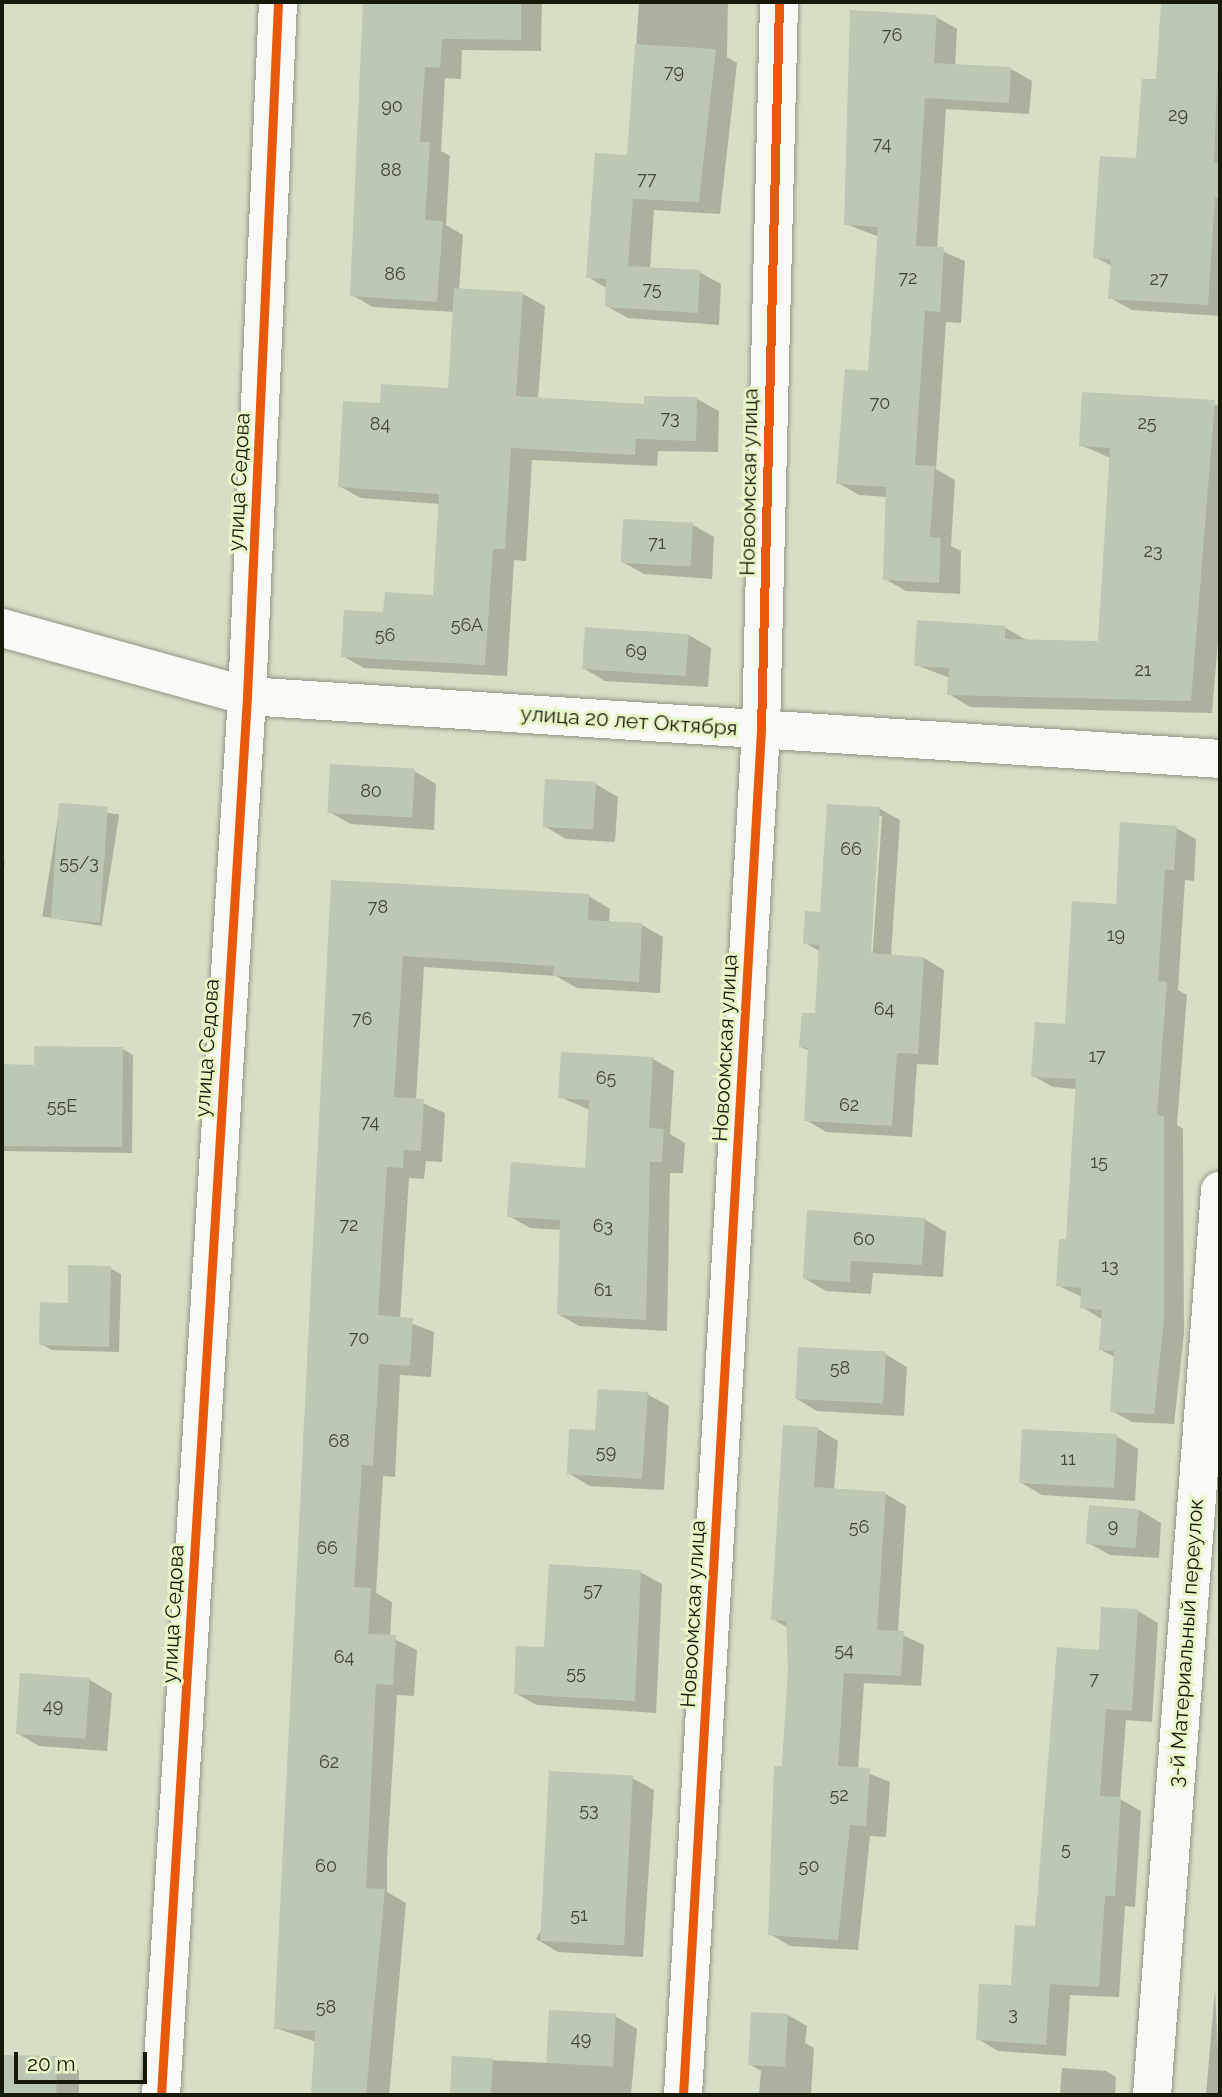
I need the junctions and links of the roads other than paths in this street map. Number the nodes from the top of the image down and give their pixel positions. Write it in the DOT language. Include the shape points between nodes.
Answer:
graph roads {
  1 [pos="278,2"];
  2 [pos="779,2"];
  3 [pos="2,628"];
  4 [pos="247,696"];
  5 [pos="761,729"];
  6 [pos="1220,759"];
  7 [pos="1220,1191"];
  8 [pos="161,2095"];
  9 [pos="683,2095"];
  10 [pos="1152,2095"];
  1 -- 4 [label="street, улица Седова"];
  2 -- 5 [label="street, Новоомская улица"];
  3 -- 4 [label="street, улица 20 лет Октября"];
  4 -- 5 [label="street, улица 20 лет Октября"];
  4 -- 8 [label="street, улица Седова"];
  5 -- 6 [label="street, улица 20 лет Октября"];
  5 -- 9 [label="street, Новоомская улица"];
  7 -- 10 [label="street, 3-й Материальный переулок"];
}
